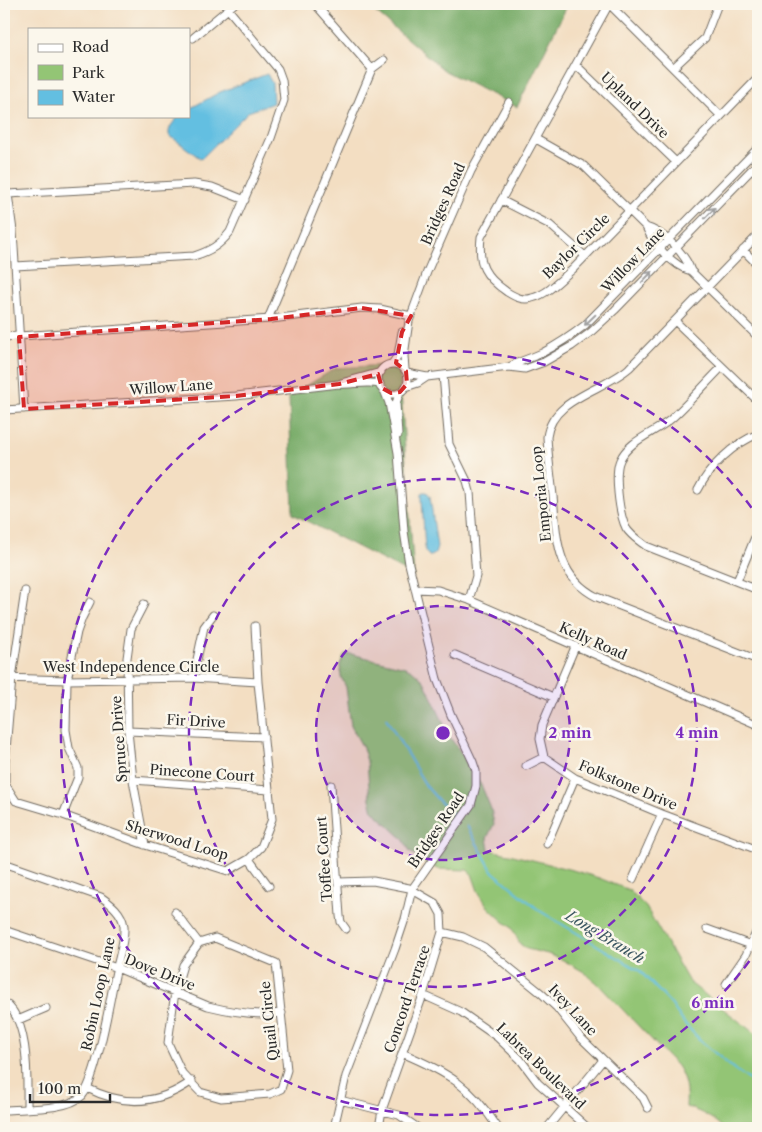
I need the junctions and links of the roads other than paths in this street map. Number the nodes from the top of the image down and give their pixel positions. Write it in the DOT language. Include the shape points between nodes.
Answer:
graph roads {
  1 [pos="234,4"];
  2 [pos="315,4"];
  3 [pos="609,4"];
  4 [pos="718,4"];
  5 [pos="228,9"];
  6 [pos="193,38"];
  7 [pos="384,60"];
  8 [pos="576,65"];
  9 [pos="673,68"];
  10 [pos="372,69"];
  11 [pos="758,78"];
  12 [pos="509,102"];
  13 [pos="721,116"];
  14 [pos="536,138"];
  15 [pos="758,148"];
  16 [pos="676,162"];
  17 [pos="758,163"];
  18 [pos="6,195"];
  19 [pos="245,200"];
  20 [pos="501,200"];
  21 [pos="630,210"];
  22 [pos="646,227"];
  23 [pos="758,235"];
  24 [pos="668,241"];
  25 [pos="661,248"];
  26 [pos="676,248"];
  27 [pos="743,250"];
  28 [pos="585,256"];
  29 [pos="668,256"];
  30 [pos="758,265"];
  31 [pos="15,266"];
  32 [pos="691,271"];
  33 [pos="708,288"];
  34 [pos="410,318"];
  35 [pos="268,319"];
  36 [pos="675,321"];
  37 [pos="4,337"];
  38 [pos="19,337"];
  39 [pos="758,337"];
  40 [pos="392,364"];
  41 [pos="722,367"];
  42 [pos="509,368"];
  43 [pos="406,371"];
  44 [pos="381,372"];
  45 [pos="443,375"];
  46 [pos="427,377"];
  47 [pos="338,384"];
  48 [pos="382,387"];
  49 [pos="403,389"];
  50 [pos="758,401"];
  51 [pos="24,409"];
  52 [pos="4,410"];
  53 [pos="758,434"];
  54 [pos="398,453"];
  55 [pos="698,490"];
  56 [pos="758,530"];
  57 [pos="736,581"];
  58 [pos="415,589"];
  59 [pos="758,590"];
  60 [pos="25,591"];
  61 [pos="469,600"];
  62 [pos="90,602"];
  63 [pos="144,604"];
  64 [pos="214,615"];
  65 [pos="255,626"];
  66 [pos="576,647"];
  67 [pos="455,655"];
  68 [pos="758,658"];
  69 [pos="4,678"];
  70 [pos="12,678"];
  71 [pos="127,678"];
  72 [pos="193,678"];
  73 [pos="67,680"];
  74 [pos="258,682"];
  75 [pos="553,698"];
  76 [pos="758,726"];
  77 [pos="128,731"];
  78 [pos="264,737"];
  79 [pos="544,757"];
  80 [pos="4,762"];
  81 [pos="526,766"];
  82 [pos="575,778"];
  83 [pos="134,780"];
  84 [pos="331,785"];
  85 [pos="269,790"];
  86 [pos="662,814"];
  87 [pos="63,815"];
  88 [pos="547,844"];
  89 [pos="145,845"];
  90 [pos="758,850"];
  91 [pos="248,859"];
  92 [pos="4,863"];
  93 [pos="633,879"];
  94 [pos="338,882"];
  95 [pos="269,886"];
  96 [pos="412,889"];
  97 [pos="174,912"];
  98 [pos="758,928"];
  99 [pos="346,929"];
  100 [pos="707,929"];
  101 [pos="4,930"];
  102 [pos="442,932"];
  103 [pos="199,943"];
  104 [pos="751,945"];
  105 [pos="117,968"];
  106 [pos="726,984"];
  107 [pos="175,992"];
  108 [pos="423,996"];
  109 [pos="4,1002"];
  110 [pos="46,1008"];
  111 [pos="282,1013"];
  112 [pos="18,1020"];
  113 [pos="402,1053"];
  114 [pos="603,1060"];
  115 [pos="192,1082"];
  116 [pos="87,1088"];
  117 [pos="340,1100"];
  118 [pos="566,1107"];
  119 [pos="27,1108"];
  120 [pos="648,1108"];
  121 [pos="4,1110"];
  122 [pos="382,1110"];
  123 [pos="334,1128"];
  124 [pos="378,1128"];
  125 [pos="418,1128"];
  126 [pos="498,1128"];
  127 [pos="547,1128"];
  128 [pos="588,1128"];
  1 -- 5 [label="street"];
  2 -- 10 [label="street"];
  3 -- 8 [label="street, Baylor Circle"];
  3 -- 9 [label="street"];
  4 -- 9 [label="street" via="705,38"];
  5 -- 6 [label="street"];
  5 -- 19 [label="street" via="278,69 284,93 271,138"];
  7 -- 10 [label="street"];
  8 -- 14 [label="street, Baylor Circle"];
  8 -- 16 [label="street, Upland Drive"];
  9 -- 13 [label="street"];
  10 -- 35 [label="street"];
  11 -- 13 [label="street, Baylor Circle"];
  12 -- 34 [label="street, Bridges Road" via="471,171"];
  13 -- 16 [label="street, Baylor Circle"];
  14 -- 20 [label="street, Baylor Circle"];
  14 -- 21 [label="street" via="584,166"];
  15 -- 24 [label="street, Willow Lane"];
  16 -- 21 [label="street, Baylor Circle"];
  26 -- 17 [label="street, Willow Lane, one-way"];
  18 -- 19 [label="street" via="194,184 212,187"];
  18 -- 31 [label="street"];
  19 -- 31 [label="street" via="221,243 194,256"];
  20 -- 28 [label="street" via="550,225"];
  20 -- 28 [label="street, Baylor Circle" via="481,237 482,263 493,282 514,297 529,299 544,293"];
  21 -- 22 [label="street"];
  21 -- 28 [label="street, Baylor Circle"];
  22 -- 24 [label="street"];
  22 -- 25 [label="street" via="650,237"];
  23 -- 27 [label="street, Emporia Loop"];
  24 -- 25 [label="street, Willow Lane"];
  24 -- 26 [label="street"];
  25 -- 29 [label="street"];
  25 -- 42 [label="street, Willow Lane, one-way" via="568,339"];
  26 -- 29 [label="street, Willow Lane"];
  26 -- 32 [label="street"];
  27 -- 30 [label="street"];
  27 -- 33 [label="street, Emporia Loop"];
  29 -- 32 [label="street" via="683,269"];
  42 -- 29 [label="street, Willow Lane, one-way" via="525,369 572,346 615,310"];
  31 -- 38 [label="street"];
  32 -- 33 [label="street"];
  33 -- 36 [label="street, Emporia Loop"];
  33 -- 39 [label="street"];
  34 -- 35 [label="street" via="380,309 362,308"];
  34 -- 40 [label="street, Bridges Road"];
  34 -- 43 [label="street, Bridges Road" via="404,356"];
  35 -- 38 [label="street"];
  36 -- 41 [label="street"];
  36 -- 68 [label="street, Emporia Loop" via="621,374 567,405 553,420 548,442 559,550 570,574 591,594"];
  37 -- 38 [label="street"];
  38 -- 51 [label="street"];
  40 -- 43 [label="street"];
  40 -- 44 [label="street"];
  41 -- 50 [label="street"];
  41 -- 57 [label="street" via="670,420 628,448 620,460 617,474 621,514 633,536 646,546"];
  42 -- 45 [label="street, Willow Lane"];
  43 -- 46 [label="street, Willow Lane"];
  43 -- 49 [label="street" via="408,380"];
  44 -- 47 [label="street, Willow Lane"];
  44 -- 48 [label="street"];
  45 -- 46 [label="street, Willow Lane"];
  45 -- 61 [label="street" via="449,444 470,492 476,576"];
  46 -- 49 [label="street, Willow Lane"];
  47 -- 48 [label="street, Willow Lane" via="370,382"];
  47 -- 51 [label="street, Willow Lane" via="238,396"];
  48 -- 49 [label="street" via="391,393"];
  48 -- 54 [label="street, Bridges Road" via="389,403"];
  49 -- 54 [label="street, Bridges Road" via="396,402"];
  51 -- 52 [label="street, Willow Lane"];
  53 -- 55 [label="street" via="736,446 705,477"];
  54 -- 58 [label="street, Bridges Road" via="404,531"];
  56 -- 57 [label="street"];
  57 -- 59 [label="street"];
  58 -- 61 [label="street, Kelly Road" via="438,590"];
  58 -- 96 [label="street, Bridges Road" via="437,679 473,762 477,780 470,805"];
  60 -- 70 [label="street, Sherwood Loop"];
  61 -- 66 [label="street, Kelly Road"];
  62 -- 73 [label="street" via="77,632"];
  63 -- 71 [label="street, Spruce Drive" via="132,630"];
  64 -- 72 [label="street" via="204,627"];
  65 -- 74 [label="street, Sherwood Loop"];
  66 -- 75 [label="street"];
  66 -- 76 [label="street, Kelly Road"];
  67 -- 75 [label="street"];
  69 -- 70 [label="street, West Independence Circle"];
  70 -- 73 [label="street, West Independence Circle"];
  70 -- 80 [label="street, Sherwood Loop"];
  71 -- 72 [label="street, West Independence Circle"];
  71 -- 73 [label="street, West Independence Circle"];
  71 -- 77 [label="street, Spruce Drive"];
  72 -- 74 [label="street, West Independence Circle"];
  73 -- 87 [label="street" via="66,730 78,777"];
  74 -- 78 [label="street, Sherwood Loop"];
  75 -- 79 [label="street" via="542,725 540,740"];
  77 -- 78 [label="street, Fir Drive"];
  77 -- 83 [label="street, Spruce Drive"];
  78 -- 85 [label="street, Sherwood Loop"];
  79 -- 81 [label="street"];
  79 -- 82 [label="street, Folkstone Drive"];
  80 -- 87 [label="street, Sherwood Loop" via="6,784 16,801"];
  82 -- 86 [label="street, Folkstone Drive"];
  82 -- 88 [label="street"];
  83 -- 85 [label="street, Pinecone Court"];
  83 -- 89 [label="street, Spruce Drive"];
  84 -- 94 [label="street, Toffee Court"];
  85 -- 91 [label="street, Sherwood Loop" via="272,819 261,847"];
  86 -- 90 [label="street, Folkstone Drive"];
  86 -- 93 [label="street"];
  87 -- 89 [label="street, Sherwood Loop"];
  89 -- 91 [label="street, Sherwood Loop" via="228,871"];
  91 -- 95 [label="street"];
  92 -- 105 [label="street, Robin Loop Lane" via="77,887 114,906 124,924"];
  94 -- 96 [label="street, Concord Terrace" via="373,881"];
  94 -- 99 [label="street, Toffee Court" via="341,922"];
  96 -- 102 [label="street, Concord Terrace" via="435,903 441,914"];
  96 -- 117 [label="street, Bridges Road" via="395,949 346,1076"];
  97 -- 103 [label="street"];
  98 -- 104 [label="street"];
  100 -- 104 [label="street"];
  101 -- 105 [label="street, Dove Drive"];
  102 -- 108 [label="street, Concord Terrace"];
  102 -- 114 [label="street, Ivey Lane" via="484,947 557,1008"];
  103 -- 107 [label="street, Quail Circle" via="183,965"];
  103 -- 111 [label="street, Quail Circle" via="214,938 276,963"];
  104 -- 106 [label="street"];
  105 -- 107 [label="street, Dove Drive"];
  105 -- 116 [label="street, Robin Loop Lane"];
  107 -- 111 [label="street, Dove Drive" via="223,1010 263,1015"];
  107 -- 115 [label="street, Quail Circle" via="168,1043 182,1073"];
  108 -- 113 [label="street, Concord Terrace"];
  108 -- 118 [label="street, Labrea Boulevard" via="460,1012 497,1037"];
  109 -- 112 [label="street"];
  110 -- 112 [label="street"];
  111 -- 115 [label="street, Quail Circle" via="287,1070 281,1089 270,1094 221,1098 200,1092"];
  112 -- 119 [label="street" via="23,1042"];
  113 -- 122 [label="street, Concord Terrace"];
  113 -- 126 [label="street" via="454,1079 485,1108"];
  114 -- 118 [label="street"];
  114 -- 120 [label="street, Ivey Lane" via="643,1098"];
  115 -- 116 [label="street" via="172,1094 152,1099 121,1100"];
  116 -- 119 [label="street" via="82,1096 67,1104"];
  117 -- 122 [label="street"];
  117 -- 123 [label="street, Bridges Road"];
  118 -- 127 [label="street"];
  118 -- 128 [label="street, Labrea Boulevard"];
  119 -- 121 [label="street"];
  122 -- 124 [label="street, Concord Terrace"];
  122 -- 125 [label="street" via="400,1115"];
}
